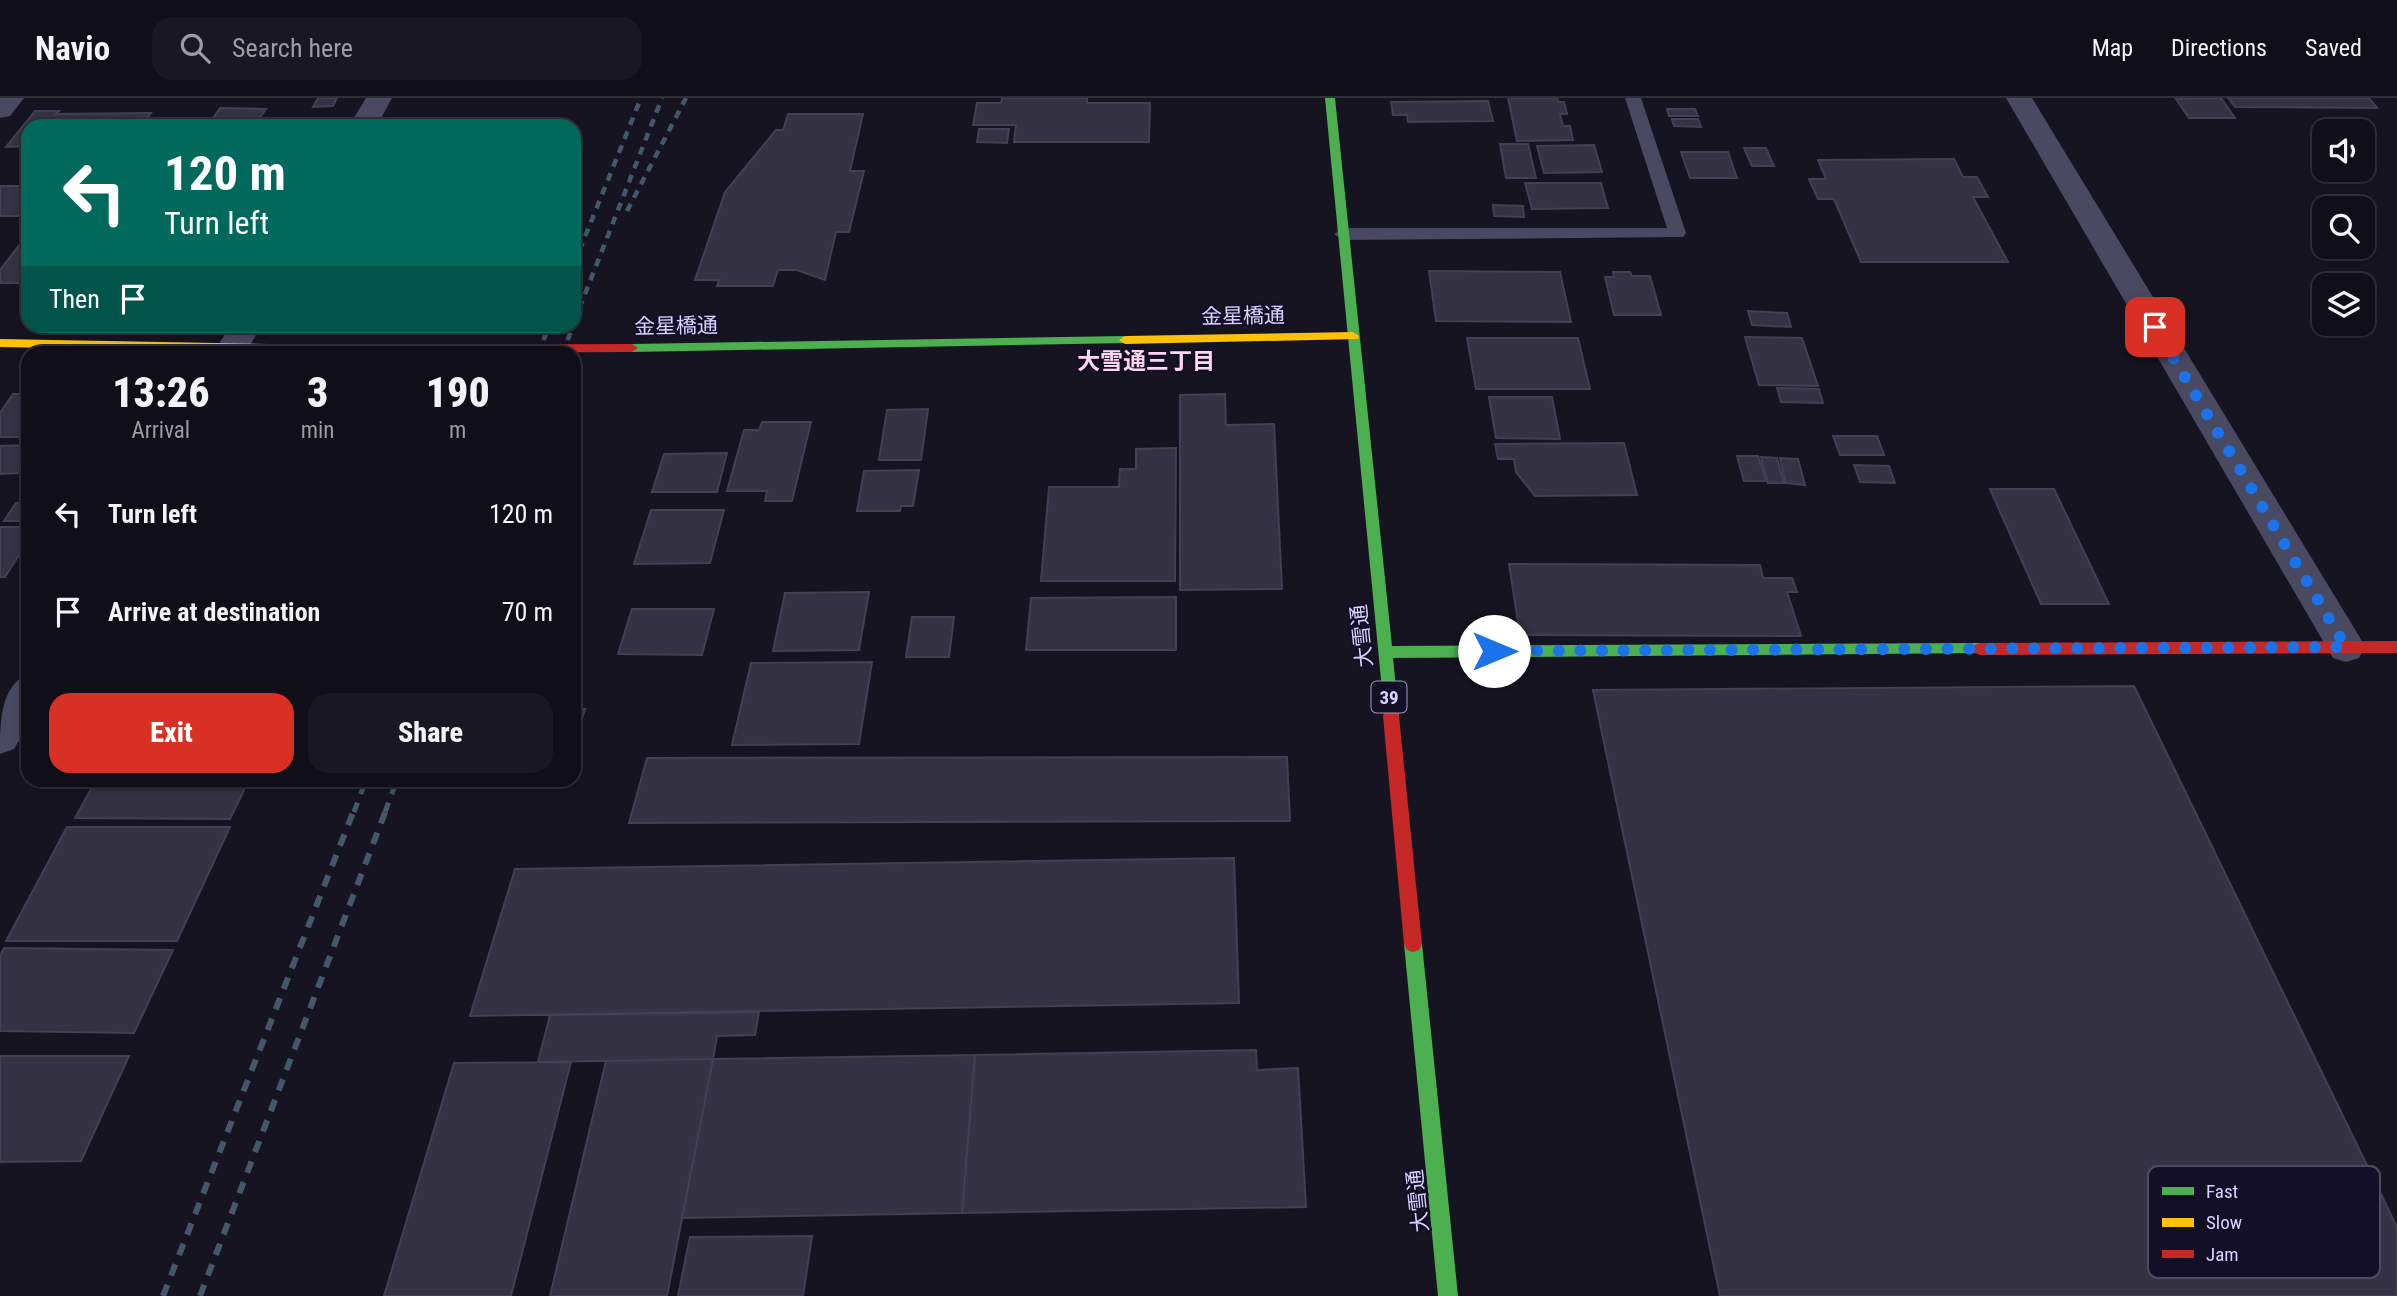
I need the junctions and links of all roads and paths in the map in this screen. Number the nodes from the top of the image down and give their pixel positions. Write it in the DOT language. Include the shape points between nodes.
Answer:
graph roads {
  1 [pos="11,98"];
  2 [pos="380,98"];
  3 [pos="1330,98"];
  4 [pos="1633,98"];
  5 [pos="2019,98"];
  6 [pos="0,110"];
  7 [pos="367,119"];
  8 [pos="1343,234"];
  9 [pos="1353,336"];
  10 [pos="0,343"];
  11 [pos="235,343"];
  12 [pos="388,346"];
  13 [pos="581,348"];
  14 [pos="2346,647"];
  15 [pos="2397,647"];
  16 [pos="1385,652"];
  17 [pos="21,702"];
  18 [pos="0,737"];
  19 [pos="1448,1296"];
  1 -- 6 [label="street"];
  2 -- 7 [label="street"];
  3 -- 8 [label="main road, 大雪通 / 39"];
  4 -- 8 [label="lane" via="1677,233"];
  5 -- 14 [label="street"];
  8 -- 9 [label="main road, 大雪通 / 39"];
  9 -- 13 [label="main road, 金星橋通"];
  9 -- 16 [label="main road, 大雪通 / 39"];
  10 -- 11 [label="main road, 金星橋通"];
  11 -- 12 [label="main road, 金星橋通"];
  14 -- 15 [label="main road"];
  14 -- 16 [label="main road"];
  16 -- 19 [label="main road, 大雪通 / 39"];
  17 -- 18 [label="street"];
}
